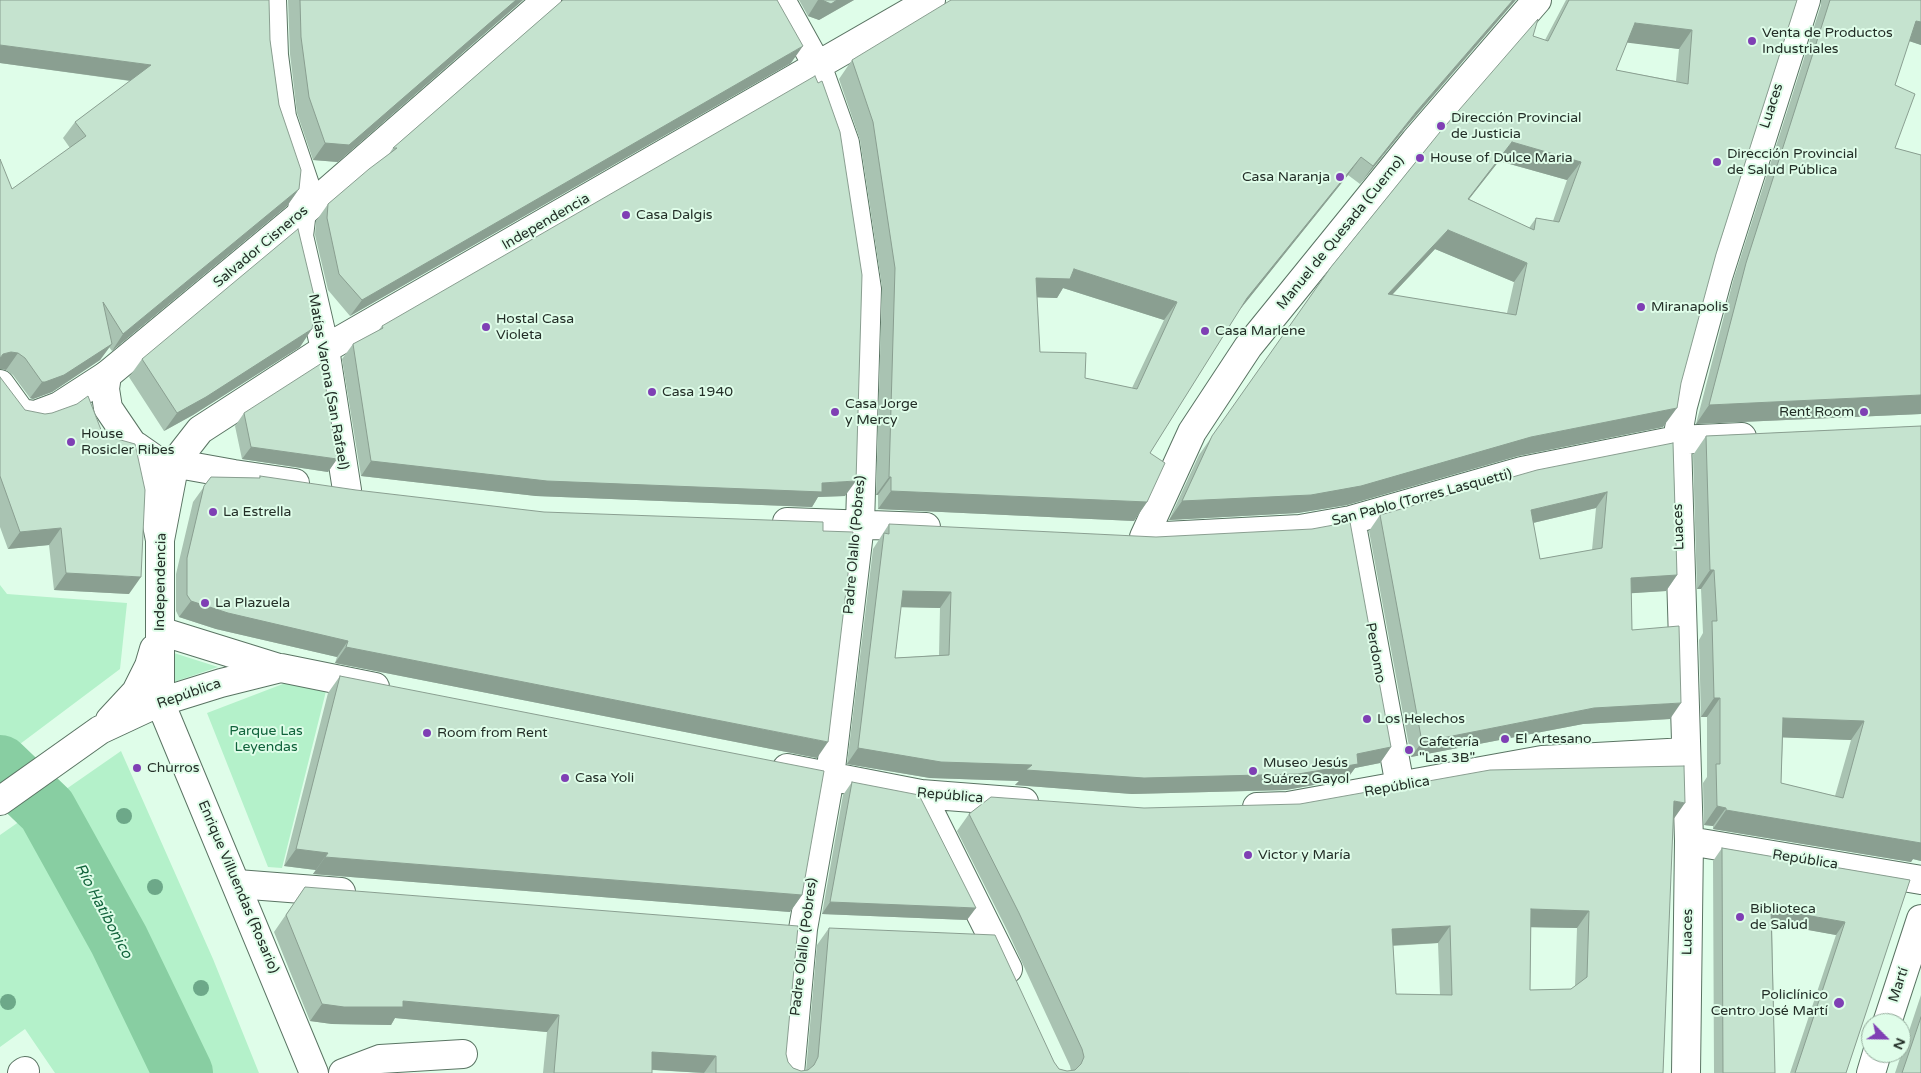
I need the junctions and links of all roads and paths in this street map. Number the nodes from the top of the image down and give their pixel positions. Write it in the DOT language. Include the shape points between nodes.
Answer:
graph roads {
  1 [pos="272,0"];
  2 [pos="547,0"];
  3 [pos="781,0"];
  4 [pos="931,0"];
  5 [pos="1537,0"];
  6 [pos="1806,0"];
  7 [pos="817,65"];
  8 [pos="307,200"];
  9 [pos="325,349"];
  10 [pos="107,376"];
  11 [pos="0,384"];
  12 [pos="1765,436"];
  13 [pos="1677,440"];
  14 [pos="136,446"];
  15 [pos="175,462"];
  16 [pos="1351,520"];
  17 [pos="761,521"];
  18 [pos="860,524"];
  19 [pos="948,528"];
  20 [pos="1134,537"];
  21 [pos="160,540"];
  22 [pos="160,631"];
  23 [pos="281,668"];
  24 [pos="398,692"];
  25 [pos="160,702"];
  26 [pos="100,730"];
  27 [pos="1686,752"];
  28 [pos="761,763"];
  29 [pos="830,777"];
  30 [pos="1400,786"];
  31 [pos="921,794"];
  32 [pos="0,801"];
  33 [pos="1046,804"];
  34 [pos="1230,807"];
  35 [pos="1689,841"];
  36 [pos="1921,880"];
  37 [pos="237,884"];
  38 [pos="366,894"];
  39 [pos="1921,919"];
  40 [pos="793,928"];
  41 [pos="832,930"];
  42 [pos="965,936"];
  43 [pos="994,937"];
  44 [pos="1018,992"];
  45 [pos="1890,1013"];
  46 [pos="463,1054"];
  47 [pos="314,1073"];
  48 [pos="343,1073"];
  49 [pos="790,1073"];
  50 [pos="1686,1073"];
  1 -- 8 [label="street, Matías Varona (San Rafael)" via="274,55 282,118"];
  2 -- 8 [label="street, Salvador Cisneros"];
  3 -- 7 [label="street, Padre Olallo (Pobres)"];
  4 -- 7 [label="street, Independencia"];
  5 -- 20 [label="street, Manuel de Quesada (Cuerno)" via="1415,141 1248,347 1192,432"];
  6 -- 13 [label="street, Luaces" via="1718,277"];
  7 -- 9 [label="street, Independencia"];
  7 -- 18 [label="street, Padre Olallo (Pobres)" via="845,143 867,290"];
  8 -- 9 [label="street, Matías Varona (San Rafael)" via="300,236"];
  8 -- 10 [label="street, Salvador Cisneros"];
  9 -- 15 [label="street, Independencia" via="200,430"];
  9 -- 15 [label="street, Matías Varona (San Rafael)" via="357,491 234,474"];
  10 -- 11 [label="street, Salvador Cisneros" via="59,406 35,415 21,414"];
  10 -- 14 [label="street" via="108,408"];
  12 -- 13 [label="street, San Pablo (Torres Lasquetti)"];
  13 -- 16 [label="street, San Pablo (Torres Lasquetti)" via="1522,471"];
  13 -- 27 [label="street, Luaces"];
  14 -- 15 [label="street" via="156,460"];
  14 -- 21 [label="street" via="144,461"];
  15 -- 21 [label="street, Independencia"];
  16 -- 20 [label="street, San Pablo (Torres Lasquetti)" via="1300,529"];
  16 -- 30 [label="street, Perdomo"];
  17 -- 18 [label="street"];
  18 -- 19 [label="street"];
  18 -- 29 [label="street, Padre Olallo (Pobres)"];
  21 -- 22 [label="street, Independencia"];
  22 -- 23 [label="street, República"];
  22 -- 25 [label="street, Independencia"];
  22 -- 26 [label="street" via="149,666 136,692"];
  23 -- 24 [label="street, República"];
  23 -- 25 [label="street, República"];
  25 -- 26 [label="street, República"];
  25 -- 37 [label="street, Enrique Villuendas (Rosario)"];
  26 -- 32 [label="street"];
  27 -- 30 [label="street, República" via="1542,760"];
  27 -- 35 [label="street, Luaces"];
  28 -- 29 [label="street, República"];
  29 -- 31 [label="street, República"];
  29 -- 40 [label="street, Padre Olallo (Pobres)"];
  30 -- 34 [label="street, República" via="1288,806"];
  31 -- 33 [label="street, República"];
  31 -- 43 [label="street"];
  35 -- 36 [label="street, República"];
  35 -- 50 [label="street, Luaces"];
  37 -- 38 [label="street"];
  37 -- 47 [label="street, Enrique Villuendas (Rosario)"];
  39 -- 45 [label="street, Martí"];
  40 -- 41 [label="street"];
  40 -- 49 [label="street, Padre Olallo (Pobres)"];
  42 -- 43 [label="street"];
  43 -- 44 [label="street"];
  46 -- 48 [label="street" via="380,1059"];
}
